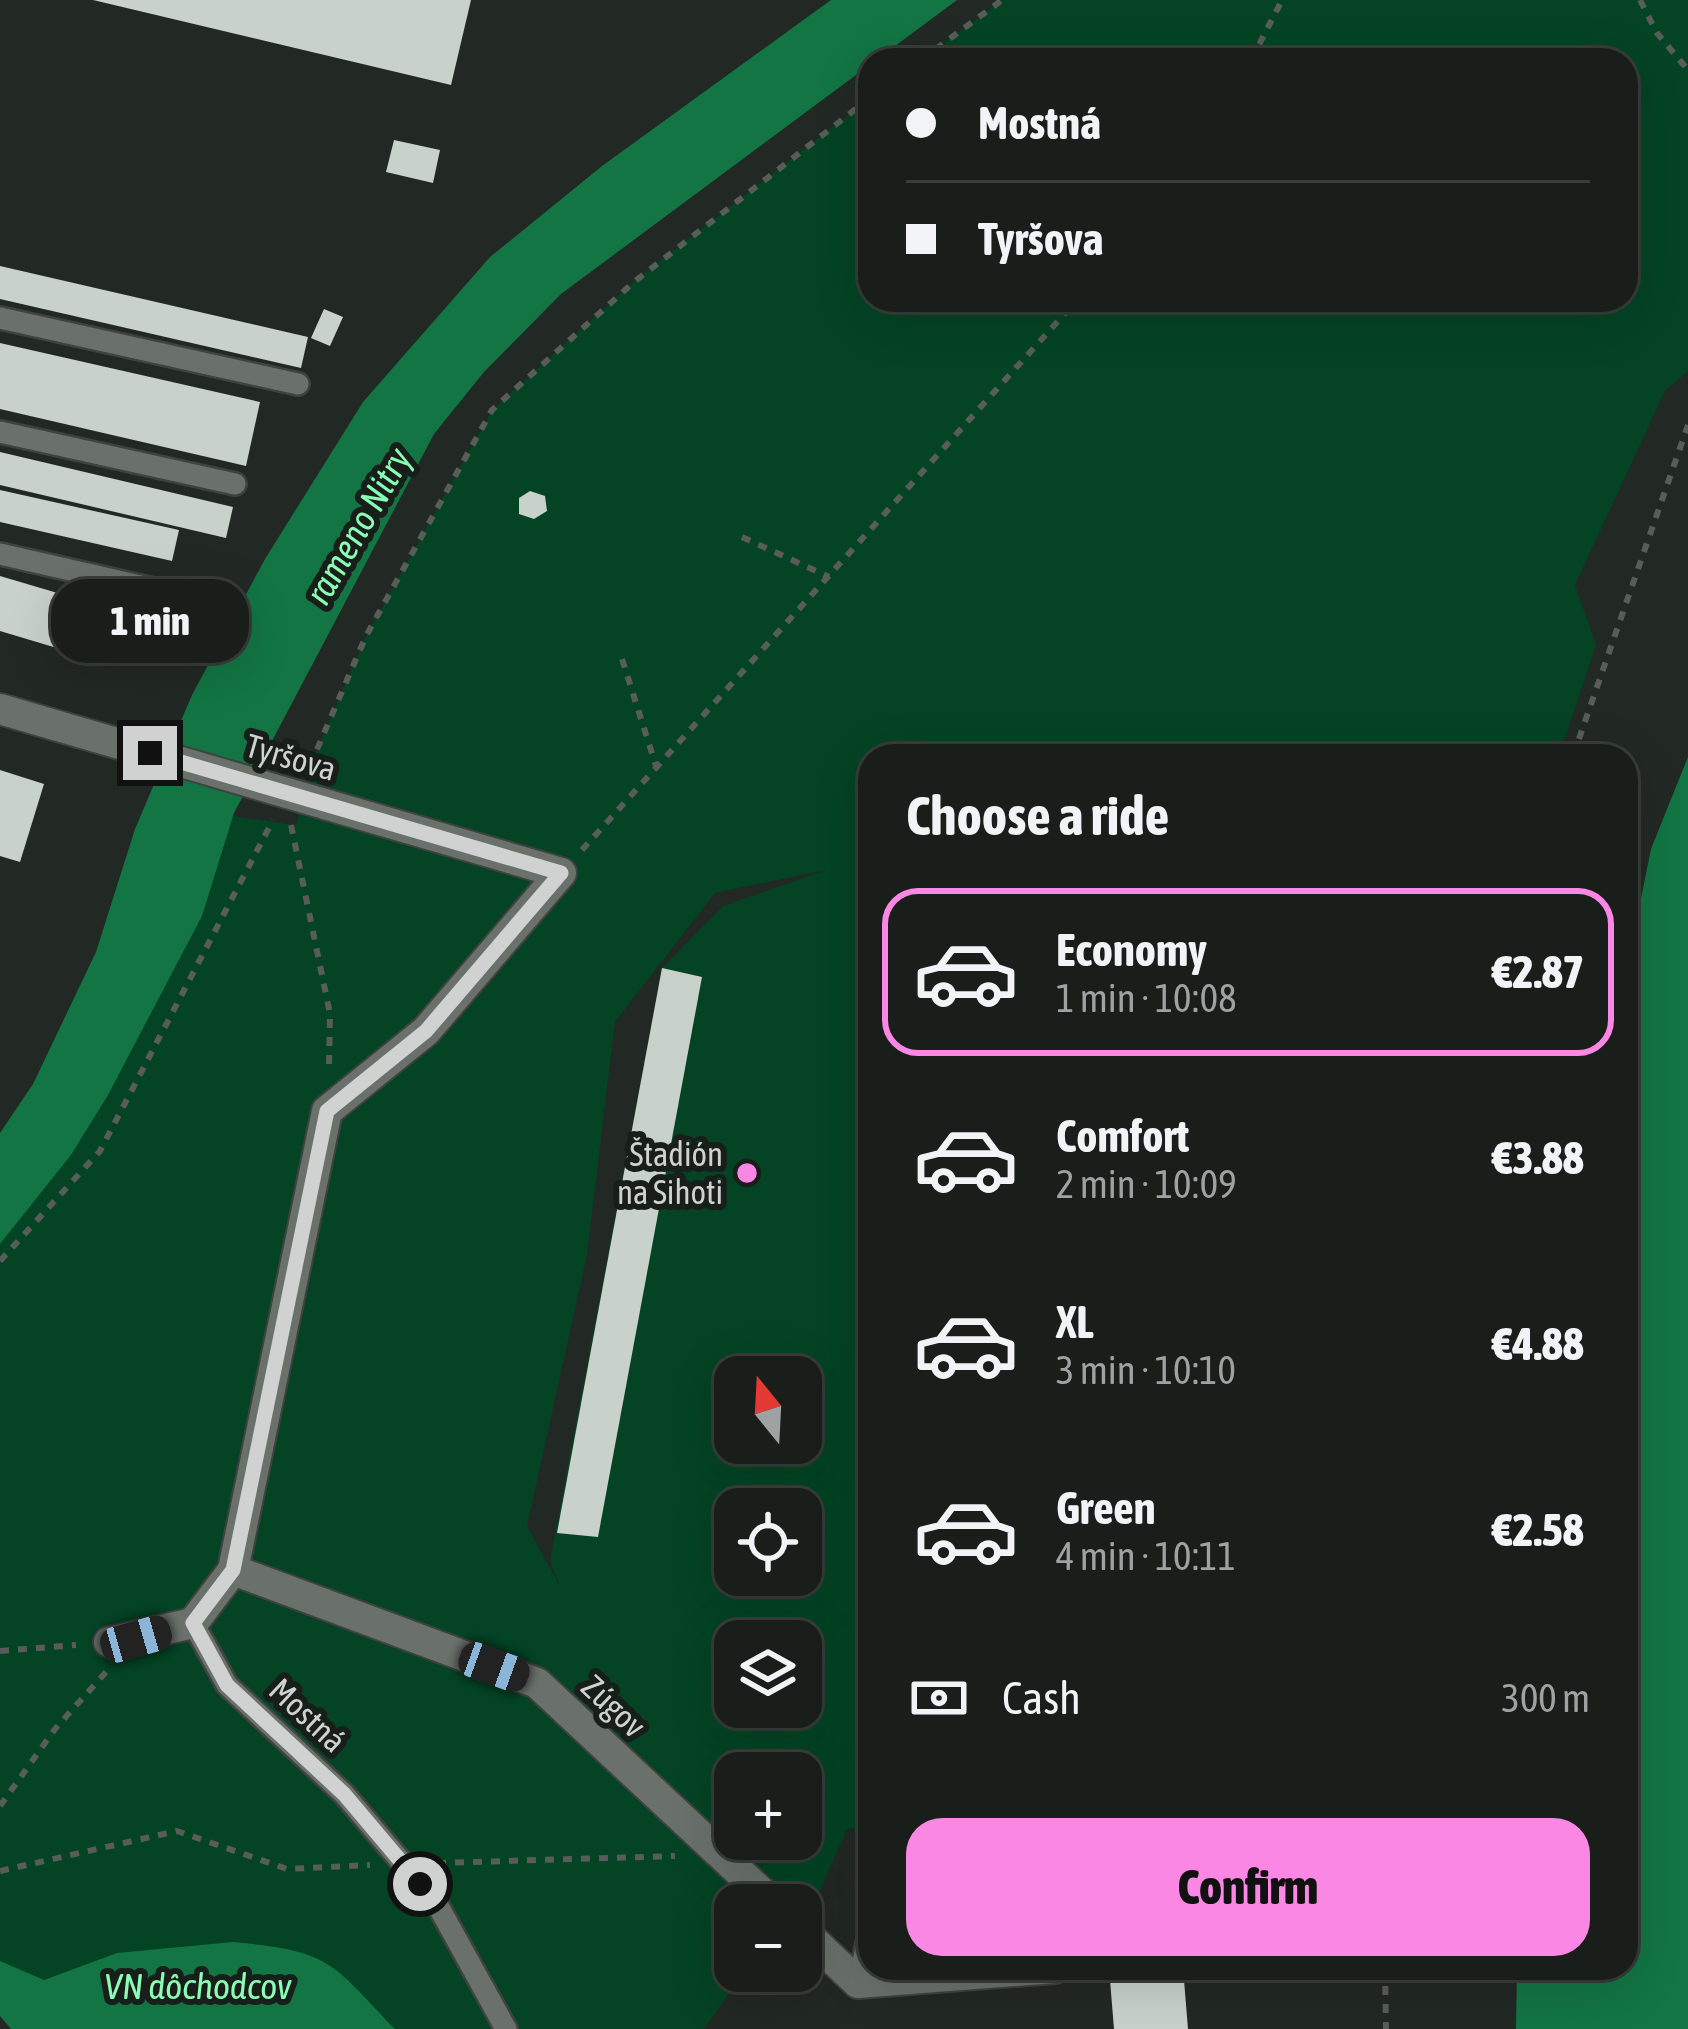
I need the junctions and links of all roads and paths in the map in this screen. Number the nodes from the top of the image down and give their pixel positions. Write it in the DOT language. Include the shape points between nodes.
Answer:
graph roads {
  1 [pos="1002,0"];
  2 [pos="1282,0"];
  3 [pos="1640,0"];
  4 [pos="937,48"];
  5 [pos="1257,48"];
  6 [pos="1688,70"];
  7 [pos="858,107"];
  8 [pos="1066,312"];
  9 [pos="0,318"];
  10 [pos="298,384"];
  11 [pos="1688,425"];
  12 [pos="0,432"];
  13 [pos="235,484"];
  14 [pos="742,538"];
  15 [pos="0,554"];
  16 [pos="830,577"];
  17 [pos="184,596"];
  18 [pos="622,659"];
  19 [pos="0,709"];
  20 [pos="1577,744"];
  21 [pos="657,769"];
  22 [pos="289,795"];
  23 [pos="561,873"];
  24 [pos="327,1111"];
  25 [pos="0,1261"];
  26 [pos="233,1570"];
  27 [pos="193,1623"];
  28 [pos="123,1640"];
  29 [pos="0,1651"];
  30 [pos="0,1806"];
  31 [pos="752,1884"];
  32 [pos="822,1949"];
  33 [pos="859,1980"];
  34 [pos="897,1980"];
  35 [pos="1385,1980"];
  36 [pos="858,1983"];
  37 [pos="506,2029"];
  38 [pos="1386,2029"];
  1 -- 4 [label="path"];
  2 -- 5 [label="path"];
  3 -- 6 [label="path"];
  7 -- 22 [label="path" via="634,281 492,410 366,636"];
  8 -- 16 [label="path"];
  9 -- 10 [label="lane"];
  11 -- 20 [label="path"];
  12 -- 13 [label="lane"];
  14 -- 16 [label="path"];
  15 -- 17 [label="lane"];
  16 -- 21 [label="path"];
  18 -- 21 [label="path"];
  19 -- 22 [label="street, Tyršova"];
  21 -- 23 [label="path"];
  22 -- 23 [label="street, Tyršova"];
  22 -- 24 [label="path" via="330,1014"];
  22 -- 25 [label="path" via="100,1151"];
  23 -- 24 [label="street" via="426,1031"];
  24 -- 26 [label="street"];
  26 -- 27 [label="street"];
  26 -- 31 [label="street, Zúgov" via="537,1683"];
  27 -- 28 [label="street"];
  27 -- 37 [label="lane, Mostná" via="227,1685 344,1794 437,1904"];
  28 -- 29 [label="path"];
  28 -- 30 [label="path"];
  32 -- 36 [label="street"];
  33 -- 36 [label="lane"];
  34 -- 36 [label="street"];
  35 -- 38 [label="path"];
}
